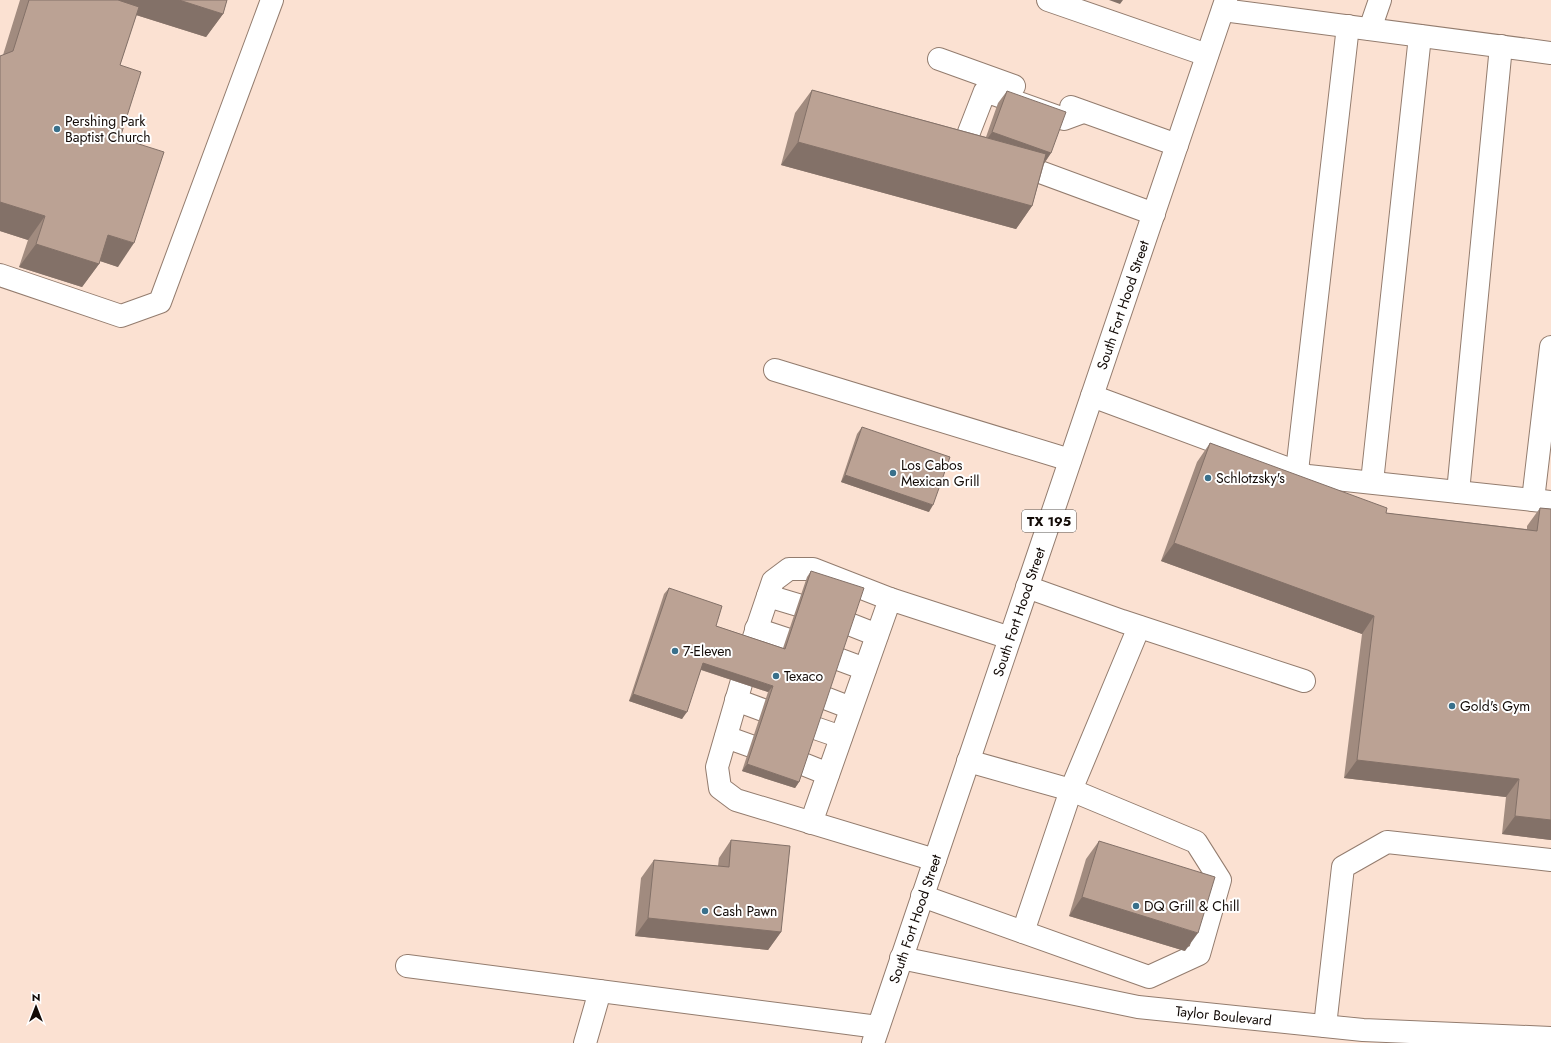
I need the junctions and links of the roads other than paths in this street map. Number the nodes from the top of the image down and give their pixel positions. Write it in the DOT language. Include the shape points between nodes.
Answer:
graph roads {
  1 [pos="272,0"];
  2 [pos="1048,0"];
  3 [pos="1380,0"];
  4 [pos="1224,5"];
  5 [pos="1348,26"];
  6 [pos="1370,29"];
  7 [pos="1420,36"];
  8 [pos="1501,46"];
  9 [pos="1551,52"];
  10 [pos="1207,56"];
  11 [pos="939,59"];
  12 [pos="1084,112"];
  13 [pos="1177,145"];
  14 [pos="1154,214"];
  15 [pos="0,275"];
  16 [pos="1551,347"];
  17 [pos="775,370"];
  18 [pos="1092,396"];
  19 [pos="1070,460"];
  20 [pos="1297,472"];
  21 [pos="1372,482"];
  22 [pos="1458,492"];
  23 [pos="1542,501"];
  24 [pos="1027,587"];
  25 [pos="768,596"];
  26 [pos="890,599"];
  27 [pos="798,605"];
  28 [pos="849,624"];
  29 [pos="1139,627"];
  30 [pos="877,635"];
  31 [pos="1010,638"];
  32 [pos="786,639"];
  33 [pos="838,659"];
  34 [pos="865,669"];
  35 [pos="1304,681"];
  36 [pos="825,698"];
  37 [pos="851,708"];
  38 [pos="763,710"];
  39 [pos="815,728"];
  40 [pos="841,736"];
  41 [pos="726,737"];
  42 [pos="751,746"];
  43 [pos="968,761"];
  44 [pos="803,764"];
  45 [pos="828,774"];
  46 [pos="1071,790"];
  47 [pos="811,823"];
  48 [pos="934,860"];
  49 [pos="1551,860"];
  50 [pos="922,896"];
  51 [pos="1022,932"];
  52 [pos="901,958"];
  53 [pos="407,966"];
  54 [pos="600,991"];
  55 [pos="1325,1026"];
  56 [pos="875,1035"];
  57 [pos="1551,1038"];
  58 [pos="585,1043"];
  1 -- 15 [label="main road" via="160,302 121,316"];
  2 -- 10 [label="main road"];
  3 -- 6 [label="main road"];
  4 -- 5 [label="main road"];
  4 -- 10 [label="main road, South Fort Hood Street / TX 195"];
  5 -- 6 [label="main road"];
  5 -- 20 [label="main road"];
  6 -- 7 [label="main road"];
  7 -- 8 [label="main road"];
  7 -- 21 [label="main road"];
  8 -- 9 [label="main road"];
  8 -- 22 [label="main road"];
  10 -- 13 [label="main road, South Fort Hood Street / TX 195"];
  11 -- 12 [label="main road"];
  12 -- 13 [label="main road"];
  12 -- 14 [label="main road" via="1064,119 985,91 964,145"];
  13 -- 14 [label="main road, South Fort Hood Street / TX 195"];
  14 -- 18 [label="main road, South Fort Hood Street / TX 195"];
  16 -- 23 [label="main road"];
  17 -- 19 [label="main road"];
  18 -- 19 [label="main road, South Fort Hood Street / TX 195"];
  18 -- 20 [label="main road"];
  19 -- 24 [label="main road, South Fort Hood Street / TX 195"];
  20 -- 21 [label="main road" via="1308,476"];
  21 -- 22 [label="main road"];
  22 -- 23 [label="main road"];
  24 -- 29 [label="main road"];
  24 -- 31 [label="main road, South Fort Hood Street / TX 195"];
  25 -- 26 [label="main road" via="773,581 789,569 814,569"];
  25 -- 27 [label="main road"];
  25 -- 32 [label="main road" via="753,637"];
  26 -- 30 [label="main road"];
  26 -- 31 [label="main road"];
  28 -- 30 [label="main road"];
  29 -- 35 [label="main road"];
  29 -- 46 [label="main road"];
  30 -- 34 [label="main road"];
  31 -- 43 [label="main road, South Fort Hood Street / TX 195"];
  33 -- 34 [label="main road"];
  34 -- 37 [label="main road"];
  36 -- 37 [label="main road"];
  37 -- 40 [label="main road"];
  38 -- 41 [label="main road" via="739,692"];
  39 -- 40 [label="main road"];
  40 -- 45 [label="main road"];
  41 -- 42 [label="main road"];
  41 -- 47 [label="main road" via="717,768 720,788 736,800"];
  43 -- 46 [label="main road"];
  43 -- 48 [label="main road, South Fort Hood Street / TX 195"];
  44 -- 45 [label="main road"];
  45 -- 47 [label="main road"];
  46 -- 51 [label="main road"];
  46 -- 51 [label="main road" via="1196,842 1220,880 1199,954 1149,977"];
  47 -- 48 [label="main road"];
  48 -- 50 [label="main road, South Fort Hood Street / TX 195"];
  49 -- 55 [label="main road" via="1387,842 1343,867"];
  50 -- 51 [label="main road"];
  50 -- 52 [label="main road, South Fort Hood Street / TX 195"];
  52 -- 55 [label="main road, Taylor Boulevard" via="1138,1007"];
  52 -- 56 [label="main road, South Fort Hood Street / TX 195"];
  53 -- 54 [label="main road"];
  54 -- 56 [label="main road"];
  54 -- 58 [label="main road"];
  55 -- 57 [label="main road, Taylor Boulevard"];
}
